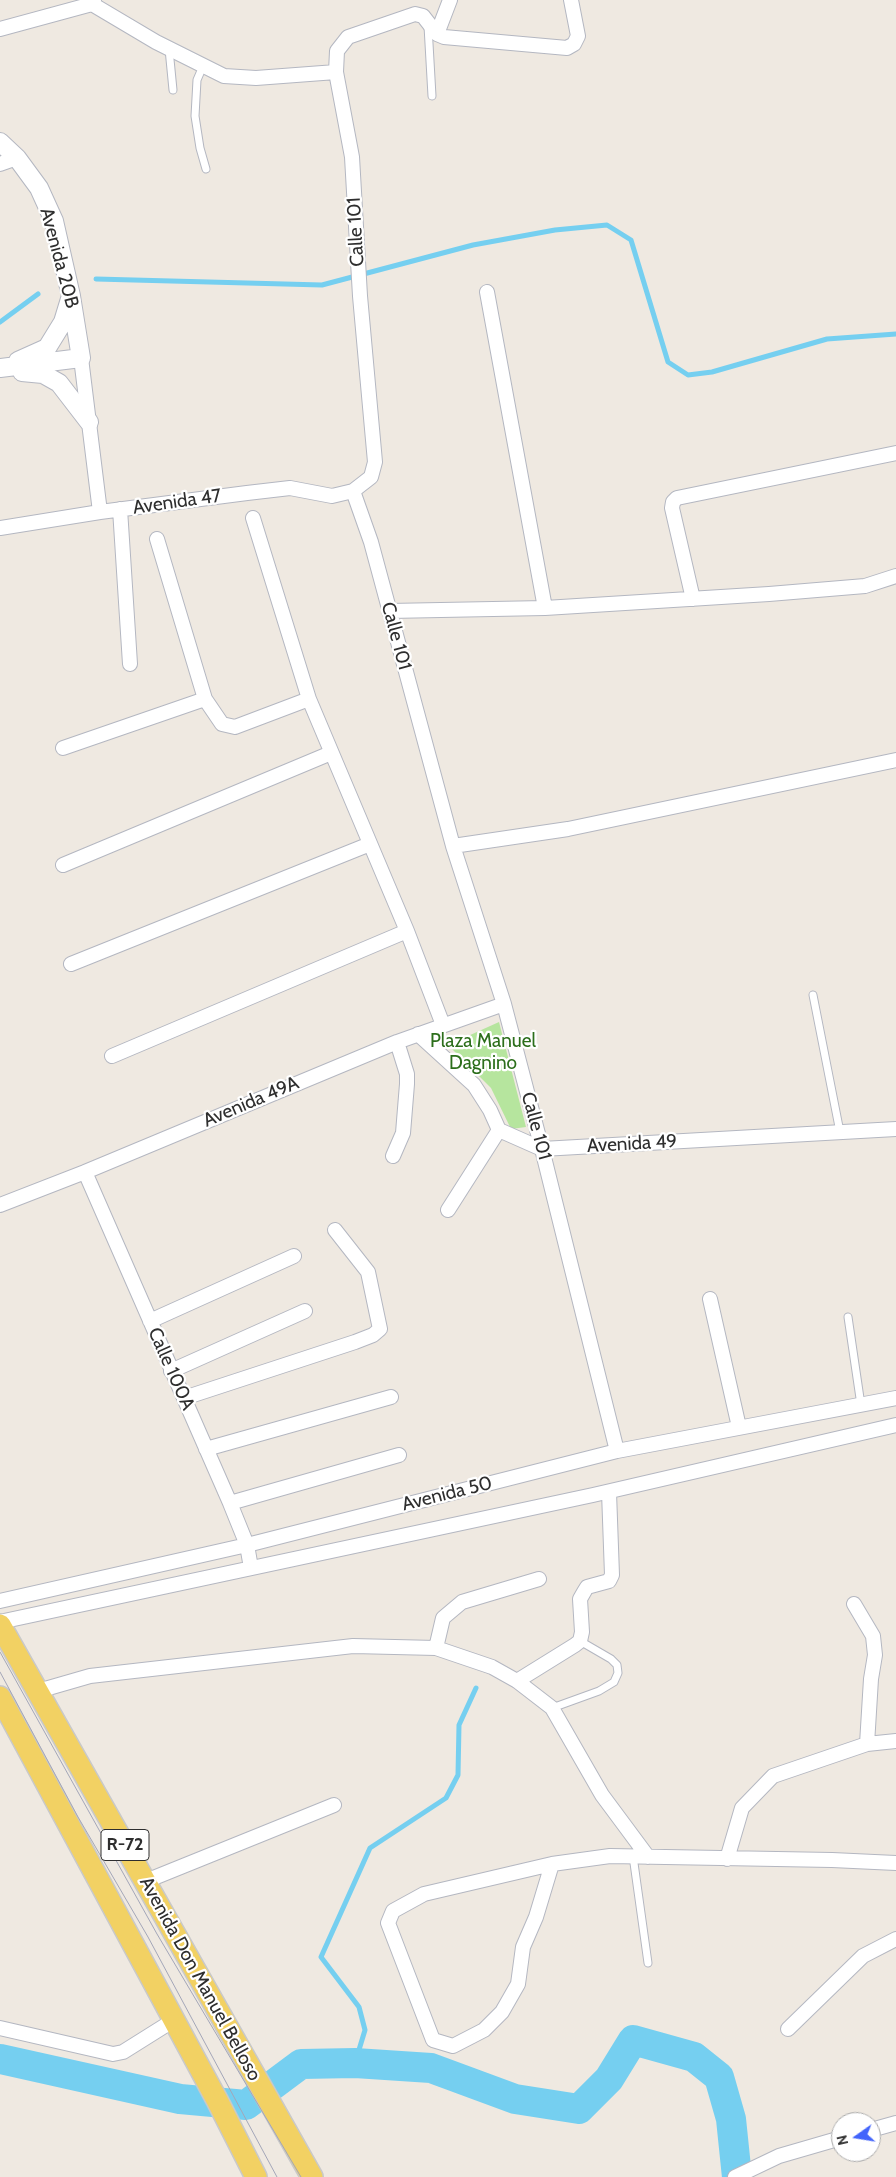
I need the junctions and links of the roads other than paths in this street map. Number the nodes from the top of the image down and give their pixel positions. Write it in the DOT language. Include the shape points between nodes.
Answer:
graph roads {
  1 [pos="450,0"];
  2 [pos="571,0"];
  3 [pos="93,2"];
  4 [pos="427,20"];
  5 [pos="0,29"];
  6 [pos="437,34"];
  7 [pos="169,49"];
  8 [pos="203,66"];
  9 [pos="336,72"];
  10 [pos="173,90"];
  11 [pos="432,96"];
  12 [pos="0,142"];
  13 [pos="17,158"];
  14 [pos="0,164"];
  15 [pos="206,170"];
  16 [pos="487,292"];
  17 [pos="71,296"];
  18 [pos="81,358"];
  19 [pos="4,368"];
  20 [pos="89,422"];
  21 [pos="896,453"];
  22 [pos="354,491"];
  23 [pos="120,509"];
  24 [pos="100,512"];
  25 [pos="254,518"];
  26 [pos="0,528"];
  27 [pos="157,539"];
  28 [pos="896,576"];
  29 [pos="693,599"];
  30 [pos="545,608"];
  31 [pos="389,611"];
  32 [pos="130,664"];
  33 [pos="205,699"];
  34 [pos="309,699"];
  35 [pos="63,748"];
  36 [pos="331,753"];
  37 [pos="896,760"];
  38 [pos="370,844"];
  39 [pos="453,846"];
  40 [pos="63,865"];
  41 [pos="407,931"];
  42 [pos="71,964"];
  43 [pos="813,995"];
  44 [pos="504,1004"];
  45 [pos="443,1025"];
  46 [pos="418,1034"];
  47 [pos="397,1042"];
  48 [pos="112,1056"];
  49 [pos="896,1128"];
  50 [pos="498,1130"];
  51 [pos="840,1133"];
  52 [pos="542,1149"];
  53 [pos="393,1156"];
  54 [pos="85,1172"];
  55 [pos="0,1205"];
  56 [pos="448,1210"];
  57 [pos="335,1230"];
  58 [pos="294,1256"];
  59 [pos="710,1298"];
  60 [pos="305,1311"];
  61 [pos="848,1317"];
  62 [pos="150,1321"];
  63 [pos="171,1371"];
  64 [pos="390,1397"];
  65 [pos="184,1398"];
  66 [pos="896,1398"];
  67 [pos="861,1406"];
  68 [pos="896,1425"];
  69 [pos="739,1427"];
  70 [pos="206,1449"];
  71 [pos="617,1452"];
  72 [pos="400,1455"];
  73 [pos="609,1492"];
  74 [pos="230,1503"];
  75 [pos="247,1545"];
  76 [pos="251,1568"];
  77 [pos="539,1578"];
  78 [pos="0,1601"];
  79 [pos="854,1604"];
  80 [pos="0,1623"];
  81 [pos="580,1640"];
  82 [pos="436,1648"];
  83 [pos="518,1681"];
  84 [pos="38,1691"];
  85 [pos="0,1697"];
  86 [pos="552,1708"];
  87 [pos="896,1742"];
  88 [pos="867,1744"];
  89 [pos="334,1806"];
  90 [pos="633,1856"];
  91 [pos="648,1857"];
  92 [pos="727,1859"];
  93 [pos="896,1863"];
  94 [pos="552,1864"];
  95 [pos="146,1881"];
  96 [pos="896,1939"];
  97 [pos="648,1963"];
  98 [pos="174,2020"];
  99 [pos="0,2028"];
  100 [pos="788,2029"];
  101 [pos="896,2123"];
  102 [pos="881,2127"];
  103 [pos="831,2141"];
  104 [pos="256,2177"];
  105 [pos="312,2177"];
  106 [pos="736,2177"];
  1 -- 6 [label="street"];
  2 -- 6 [label="street" via="578,36 567,48"];
  3 -- 5 [label="street"];
  3 -- 7 [label="street"];
  4 -- 6 [label="street"];
  4 -- 9 [label="street, Calle 101" via="420,14 414,14 348,37 337,51"];
  4 -- 11 [label="lane"];
  7 -- 8 [label="street"];
  7 -- 10 [label="lane"];
  8 -- 9 [label="street" via="224,76 256,78"];
  8 -- 15 [label="lane" via="196,80 195,116"];
  9 -- 22 [label="street, Calle 101" via="352,157 375,462 371,477"];
  12 -- 13 [label="street, Avenida 20B"];
  13 -- 14 [label="street"];
  13 -- 17 [label="street, Avenida 20B" via="39,188 54,221"];
  16 -- 30 [label="street"];
  17 -- 18 [label="street, Avenida 20B"];
  17 -- 19 [label="street" via="63,322 47,348"];
  18 -- 19 [label="street"];
  18 -- 20 [label="street"];
  19 -- 20 [label="street" via="43,374 59,383"];
  20 -- 24 [label="street"];
  21 -- 29 [label="street" via="677,498 672,508"];
  22 -- 23 [label="street, Avenida 47" via="332,496 290,488"];
  22 -- 31 [label="street, Calle 101"];
  23 -- 24 [label="street, Avenida 47"];
  23 -- 32 [label="street"];
  24 -- 26 [label="street, Avenida 47"];
  25 -- 34 [label="street"];
  27 -- 33 [label="street"];
  28 -- 29 [label="street" via="865,586"];
  29 -- 30 [label="street"];
  30 -- 31 [label="street"];
  31 -- 39 [label="street, Calle 101"];
  33 -- 34 [label="street" via="222,724 235,728"];
  33 -- 35 [label="street"];
  34 -- 36 [label="street"];
  36 -- 38 [label="street"];
  36 -- 40 [label="street"];
  37 -- 39 [label="street" via="568,829"];
  38 -- 41 [label="street"];
  38 -- 42 [label="street"];
  39 -- 44 [label="street, Calle 101"];
  41 -- 45 [label="street"];
  41 -- 48 [label="street"];
  43 -- 51 [label="lane"];
  44 -- 45 [label="street, Avenida 49A"];
  44 -- 52 [label="street, Calle 101"];
  45 -- 46 [label="street, Avenida 49A"];
  46 -- 47 [label="street, Avenida 49A"];
  46 -- 50 [label="street" via="474,1085"];
  47 -- 53 [label="street" via="407,1084 403,1133"];
  47 -- 54 [label="street, Avenida 49A"];
  49 -- 51 [label="street, Avenida 49"];
  50 -- 52 [label="street, Avenida 49"];
  50 -- 56 [label="street"];
  51 -- 52 [label="street, Avenida 49"];
  52 -- 71 [label="street, Calle 101"];
  54 -- 55 [label="street, Avenida 49A"];
  54 -- 62 [label="street, Calle 100A"];
  57 -- 65 [label="street" via="368,1272 380,1329 355,1342"];
  58 -- 62 [label="street"];
  59 -- 69 [label="street"];
  60 -- 63 [label="street"];
  61 -- 67 [label="lane"];
  62 -- 63 [label="street, Calle 100A"];
  63 -- 65 [label="street, Calle 100A"];
  64 -- 70 [label="street"];
  65 -- 70 [label="street, Calle 100A"];
  66 -- 67 [label="street, Avenida 50"];
  67 -- 69 [label="street, Avenida 50"];
  68 -- 73 [label="street, Avenida 50"];
  69 -- 71 [label="street, Avenida 50"];
  70 -- 74 [label="street, Calle 100A"];
  71 -- 75 [label="street, Avenida 50"];
  72 -- 74 [label="street"];
  73 -- 76 [label="street, Avenida 50"];
  73 -- 81 [label="street" via="612,1575 609,1580 587,1586 580,1600"];
  74 -- 75 [label="street, Calle 100A"];
  75 -- 76 [label="street, Calle 100A"];
  75 -- 78 [label="street, Avenida 50"];
  76 -- 80 [label="street, Avenida 50"];
  77 -- 82 [label="street" via="462,1602 443,1618"];
  79 -- 88 [label="street" via="873,1636 875,1655"];
  80 -- 84 [label="main road, Avenida Don Manuel Belloso / R-72"];
  81 -- 83 [label="street"];
  81 -- 86 [label="lane" via="617,1665 618,1674 614,1682 599,1692"];
  82 -- 83 [label="street" via="492,1667"];
  82 -- 84 [label="street" via="353,1646 90,1676"];
  83 -- 86 [label="street"];
  84 -- 95 [label="main road, Avenida Don Manuel Belloso / R-72"];
  85 -- 98 [label="main road, R-72"];
  86 -- 91 [label="street" via="602,1795"];
  87 -- 88 [label="street"];
  88 -- 92 [label="street" via="773,1776 742,1808"];
  89 -- 95 [label="street"];
  90 -- 91 [label="street"];
  90 -- 94 [label="street"];
  90 -- 97 [label="lane"];
  91 -- 92 [label="street"];
  92 -- 93 [label="street"];
  94 -- 94 [label="street" via="424,1894 393,1911 388,1923 434,2040 453,2046 484,2030 502,2012 518,1984 522,1946 536,1917"];
  95 -- 105 [label="main road, Avenida Don Manuel Belloso / R-72"];
  96 -- 100 [label="street" via="863,1956"];
  98 -- 99 [label="street" via="123,2052 113,2054"];
  98 -- 104 [label="main road, R-72"];
  101 -- 102 [label="street"];
  103 -- 106 [label="street" via="779,2156"];
}
